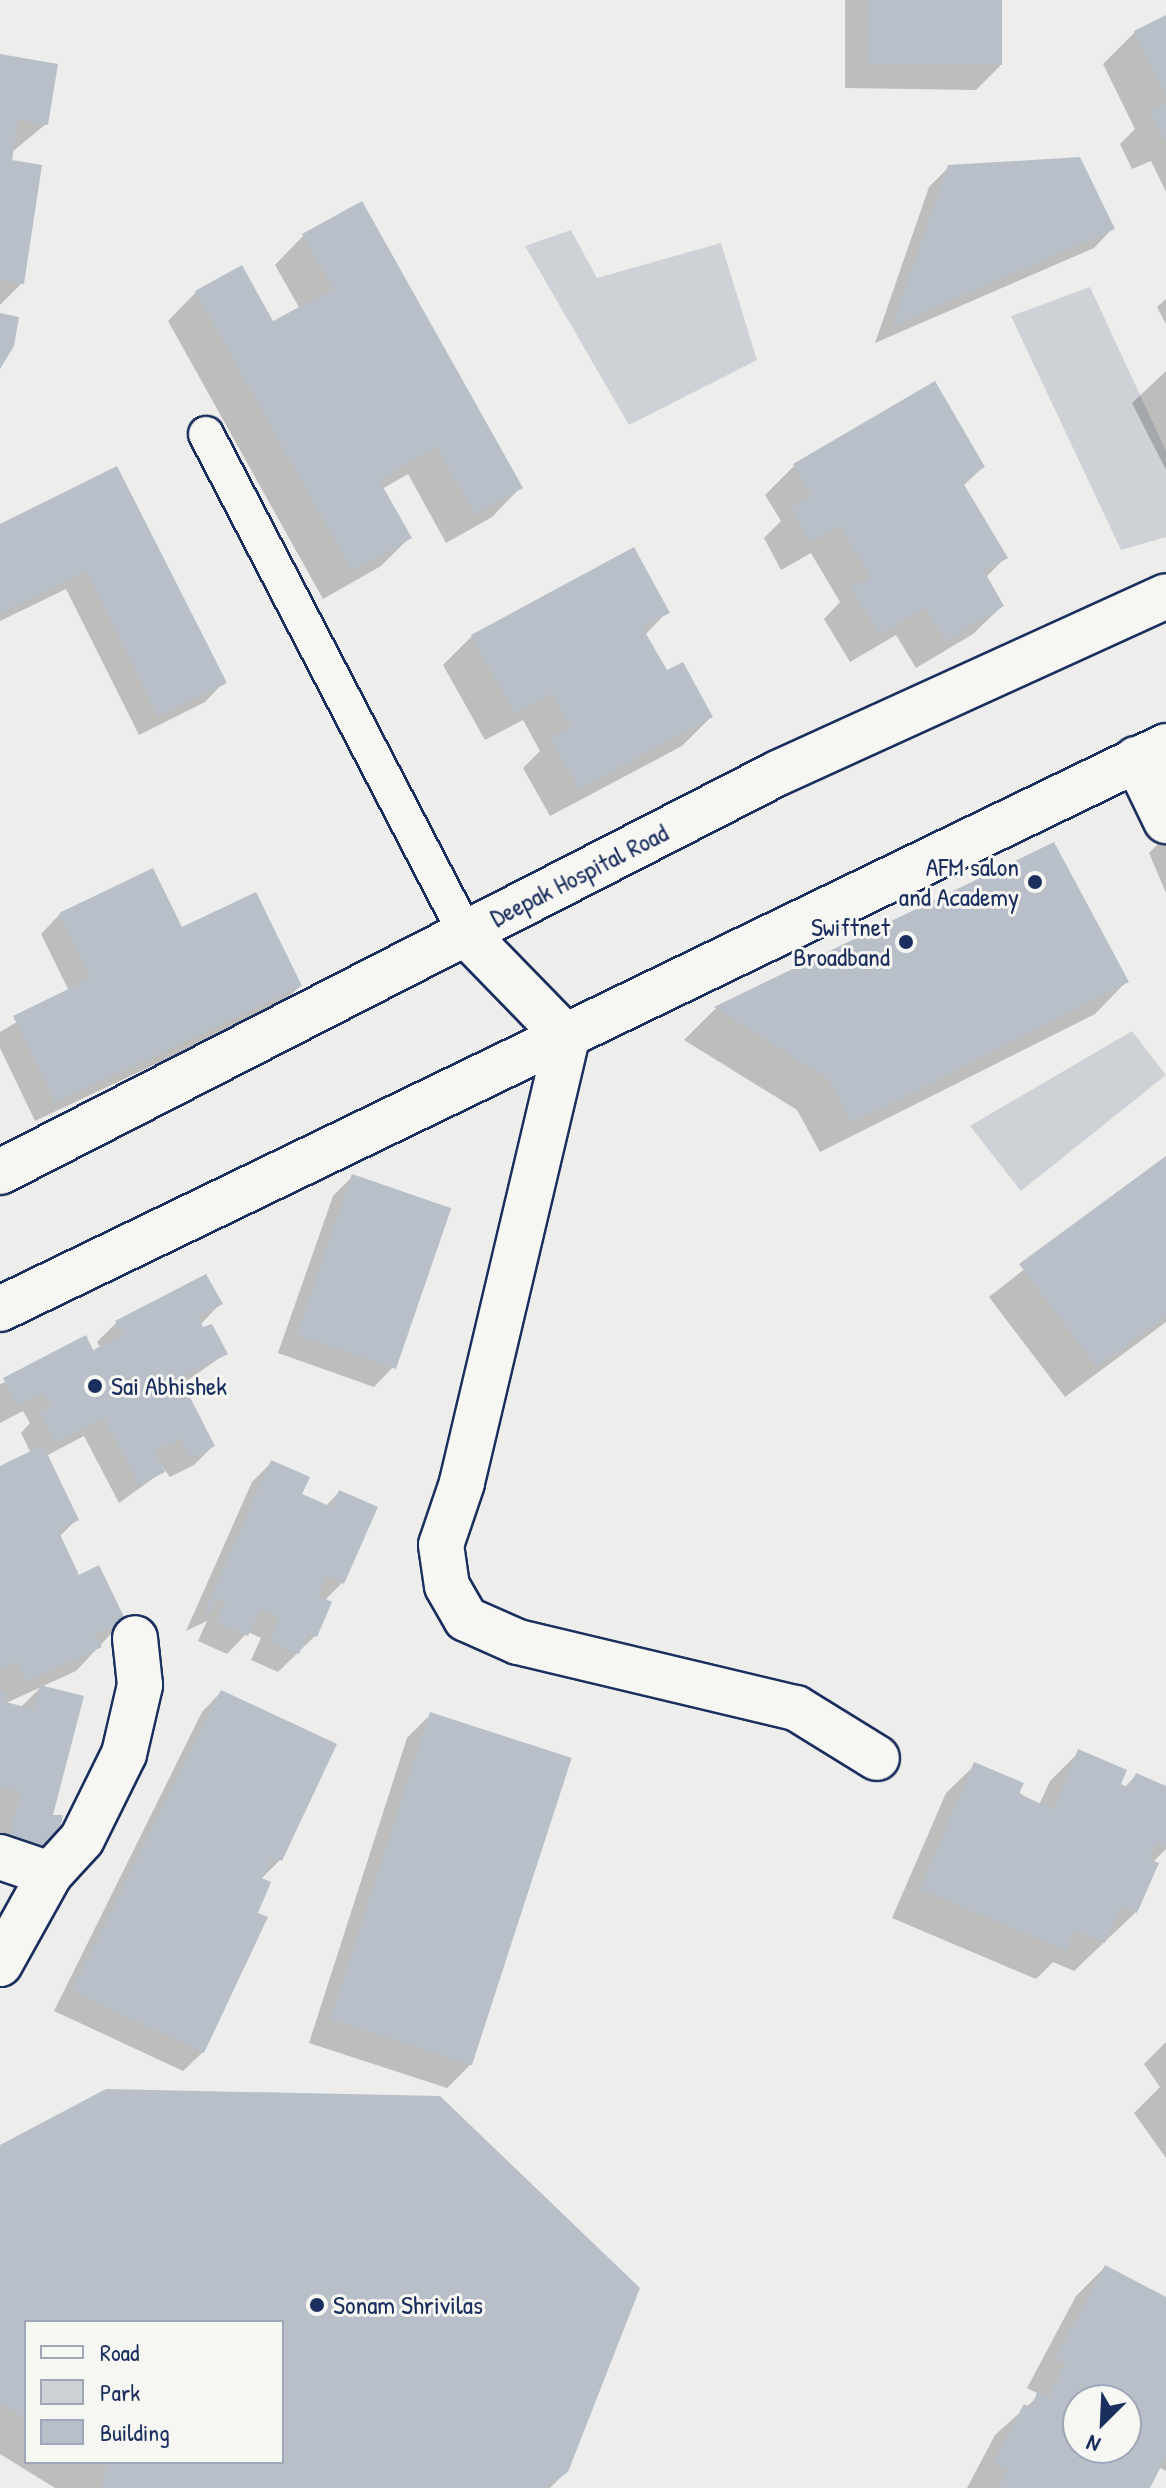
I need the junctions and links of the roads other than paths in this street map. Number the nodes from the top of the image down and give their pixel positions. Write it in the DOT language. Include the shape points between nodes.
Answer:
graph roads {
  1 [pos="206,434"];
  2 [pos="1166,596"];
  3 [pos="1151,753"];
  4 [pos="1166,821"];
  5 [pos="466,934"];
  6 [pos="567,1038"];
  7 [pos="0,1172"];
  8 [pos="0,1309"];
  9 [pos="135,1638"];
  10 [pos="877,1758"];
  11 [pos="0,1857"];
  12 [pos="50,1874"];
  13 [pos="0,1964"];
  1 -- 5 [label="lane"];
  2 -- 5 [label="street, Deepak Hospital Road" via="778,773"];
  3 -- 4 [label="street"];
  3 -- 6 [label="street"];
  5 -- 6 [label="street"];
  5 -- 7 [label="street, Deepak Hospital Road"];
  6 -- 8 [label="street"];
  6 -- 10 [label="street" via="462,1483 441,1545 447,1586 466,1619 518,1642 796,1708"];
  9 -- 12 [label="street" via="140,1685 124,1754 82,1839"];
  11 -- 12 [label="street"];
  12 -- 13 [label="street"];
}
